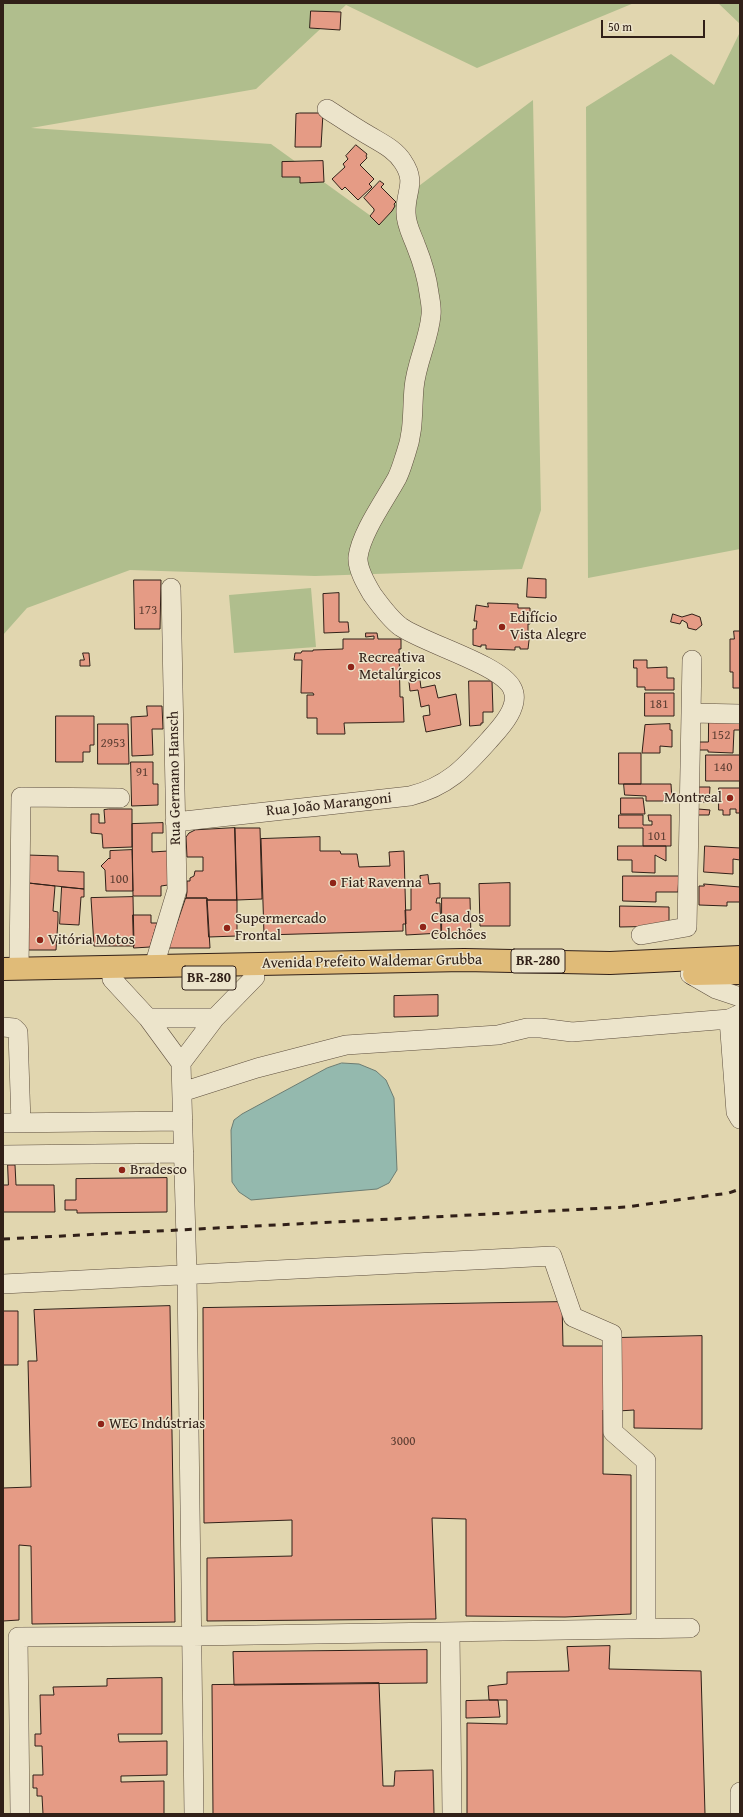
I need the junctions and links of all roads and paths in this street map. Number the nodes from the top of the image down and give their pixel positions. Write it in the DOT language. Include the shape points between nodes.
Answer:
graph roads {
  1 [pos="327,109"];
  2 [pos="171,588"];
  3 [pos="692,660"];
  4 [pos="690,713"];
  5 [pos="740,714"];
  6 [pos="120,798"];
  7 [pos="175,822"];
  8 [pos="641,935"];
  9 [pos="740,957"];
  10 [pos="154,966"];
  11 [pos="8,973"];
  12 [pos="740,973"];
  13 [pos="690,974"];
  14 [pos="255,977"];
  15 [pos="112,979"];
  16 [pos="740,997"];
  17 [pos="734,1017"];
  18 [pos="148,1018"];
  19 [pos="215,1018"];
  20 [pos="3,1027"];
  21 [pos="181,1063"];
  22 [pos="182,1092"];
  23 [pos="740,1118"];
  24 [pos="183,1121"];
  25 [pos="12,1123"];
  26 [pos="184,1153"];
  27 [pos="3,1155"];
  28 [pos="187,1275"];
  29 [pos="3,1284"];
  30 [pos="646,1628"];
  31 [pos="690,1628"];
  32 [pos="450,1632"];
  33 [pos="193,1636"];
  34 [pos="11,1687"];
  35 [pos="740,1792"];
  36 [pos="20,1814"];
  37 [pos="194,1814"];
  38 [pos="452,1814"];
  39 [pos="740,1814"];
  1 -- 7 [label="street, Rua João Marangoni" via="387,145 402,159 410,173 406,212 408,228 429,290 432,313 416,373 414,415 407,450 398,476 365,534 358,559 364,582 376,600 401,626 506,679 514,690 514,701 510,714 472,759 451,779 425,792 410,796"];
  2 -- 7 [label="street, Rua Germano Hansch"];
  3 -- 4 [label="street"];
  4 -- 5 [label="street"];
  4 -- 8 [label="street" via="687,927"];
  6 -- 11 [label="street" via="20,797"];
  7 -- 10 [label="street, Rua Germano Hansch" via="177,890"];
  9 -- 10 [label="highway, Avenida Prefeito Waldemar Grubba / BR-280" via="610,963 464,960"];
  10 -- 11 [label="highway, Avenida Prefeito Waldemar Grubba / BR-280"];
  11 -- 15 [label="highway, Avenida Prefeito Waldemar Grubba / BR-280"];
  12 -- 13 [label="highway, Avenida Prefeito Waldemar Grubba / BR-280"];
  13 -- 14 [label="highway, Avenida Prefeito Waldemar Grubba / BR-280"];
  13 -- 16 [label="street" via="716,989"];
  14 -- 15 [label="highway, Avenida Prefeito Waldemar Grubba / BR-280"];
  14 -- 19 [label="street"];
  15 -- 18 [label="street"];
  17 -- 22 [label="street" via="572,1032 527,1028 498,1035 346,1045 257,1068"];
  17 -- 23 [label="street" via="736,1112"];
  18 -- 19 [label="street"];
  18 -- 21 [label="street"];
  19 -- 21 [label="street"];
  20 -- 25 [label="street" via="14,1028 18,1032"];
  21 -- 22 [label="street"];
  22 -- 24 [label="street"];
  24 -- 25 [label="street"];
  24 -- 26 [label="street"];
  26 -- 27 [label="street"];
  26 -- 28 [label="street"];
  28 -- 29 [label="street"];
  28 -- 30 [label="street" via="552,1256 573,1317 612,1334 613,1432 646,1461"];
  28 -- 33 [label="street"];
  30 -- 31 [label="street"];
  30 -- 32 [label="street"];
  32 -- 33 [label="street"];
  32 -- 38 [label="street"];
  33 -- 34 [label="street" via="18,1636"];
  33 -- 37 [label="street"];
  34 -- 36 [label="street"];
  35 -- 39 [label="street"];
}
